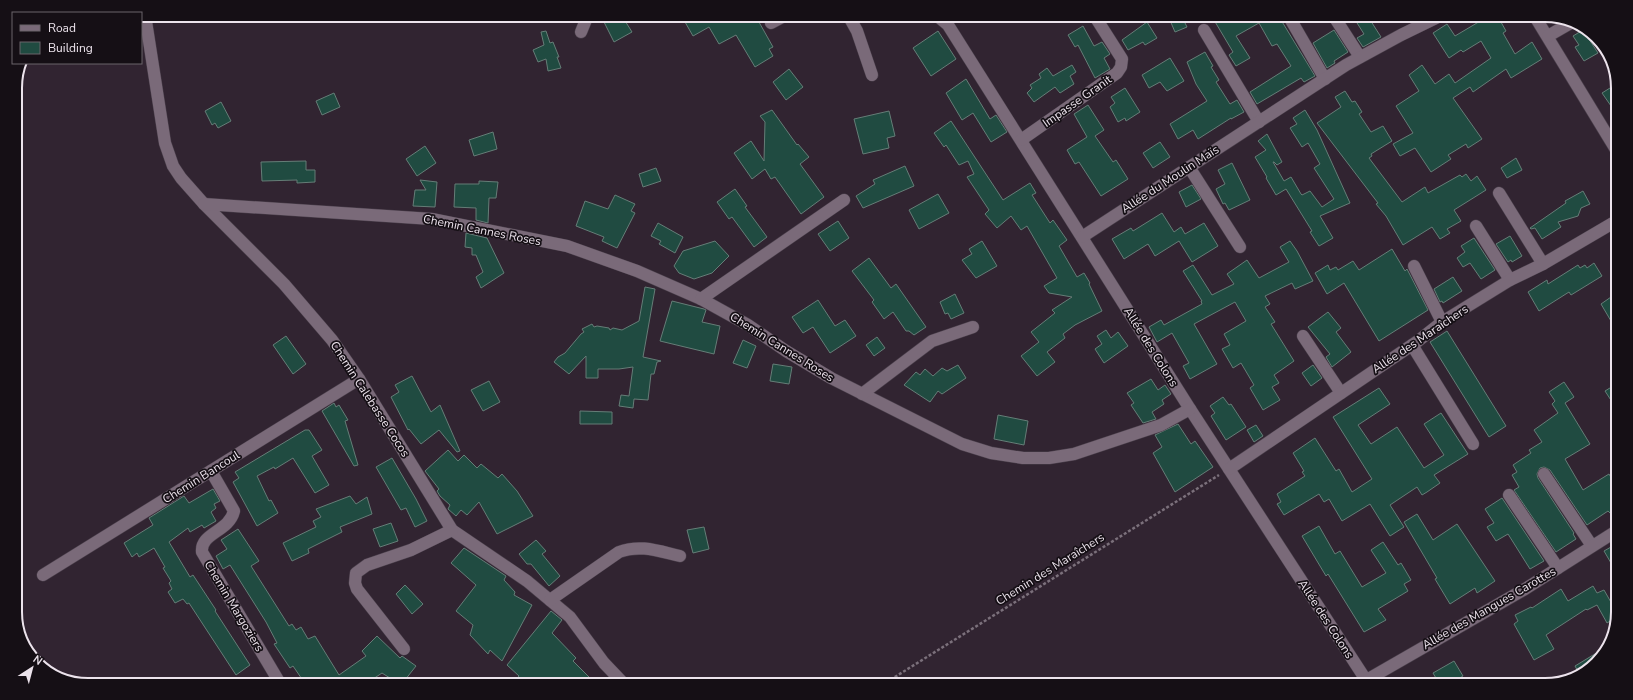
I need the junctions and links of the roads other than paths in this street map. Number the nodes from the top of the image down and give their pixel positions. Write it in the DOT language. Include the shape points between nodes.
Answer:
graph roads {
  1 [pos="146,22"];
  2 [pos="585,22"];
  3 [pos="852,22"];
  4 [pos="944,22"];
  5 [pos="1098,22"];
  6 [pos="1292,22"];
  7 [pos="1338,22"];
  8 [pos="1428,22"];
  9 [pos="1539,22"];
  10 [pos="1566,26"];
  11 [pos="1204,30"];
  12 [pos="581,32"];
  13 [pos="1548,36"];
  14 [pos="1360,57"];
  15 [pos="872,75"];
  16 [pos="1325,79"];
  17 [pos="1259,122"];
  18 [pos="1021,140"];
  19 [pos="1611,141"];
  20 [pos="1189,167"];
  21 [pos="1499,193"];
  22 [pos="844,200"];
  23 [pos="204,204"];
  24 [pos="1611,224"];
  25 [pos="1476,226"];
  26 [pos="1082,237"];
  27 [pos="1240,246"];
  28 [pos="1543,264"];
  29 [pos="1414,266"];
  30 [pos="1510,280"];
  31 [pos="701,299"];
  32 [pos="1442,322"];
  33 [pos="973,328"];
  34 [pos="1303,336"];
  35 [pos="1412,345"];
  36 [pos="359,379"];
  37 [pos="1342,393"];
  38 [pos="862,394"];
  39 [pos="1190,409"];
  40 [pos="1473,444"];
  41 [pos="1229,469"];
  42 [pos="211,471"];
  43 [pos="1544,474"];
  44 [pos="1509,495"];
  45 [pos="452,530"];
  46 [pos="1611,534"];
  47 [pos="1592,546"];
  48 [pos="680,556"];
  49 [pos="1558,568"];
  50 [pos="43,575"];
  51 [pos="550,600"];
  52 [pos="404,649"];
  53 [pos="277,678"];
  54 [pos="618,678"];
  55 [pos="1360,678"];
  56 [pos="1369,678"];
  1 -- 23 [label="street, Chemin Calebasse Cocos" via="165,143 173,166"];
  2 -- 12 [label="street"];
  3 -- 15 [label="street"];
  4 -- 18 [label="street, Allée des Colons"];
  5 -- 18 [label="street, Impasse Granit" via="1122,59 1121,67 1117,73"];
  6 -- 16 [label="street"];
  7 -- 14 [label="street"];
  8 -- 14 [label="street, Allée du Moulin Maïs"];
  9 -- 13 [label="street"];
  10 -- 13 [label="street"];
  11 -- 17 [label="street"];
  13 -- 19 [label="street"];
  14 -- 16 [label="street, Allée du Moulin Maïs"];
  16 -- 17 [label="street, Allée du Moulin Maïs"];
  17 -- 20 [label="street, Allée du Moulin Maïs"];
  18 -- 26 [label="street, Allée des Colons"];
  20 -- 26 [label="street, Allée du Moulin Maïs"];
  20 -- 27 [label="street"];
  21 -- 28 [label="street"];
  22 -- 31 [label="street"];
  23 -- 31 [label="street, Chemin Cannes Roses" via="432,219 567,246 637,270"];
  23 -- 36 [label="street, Chemin Calebasse Cocos" via="284,284 332,340"];
  24 -- 28 [label="street, Allée des Maraîchers"];
  25 -- 30 [label="street"];
  26 -- 39 [label="street, Allée des Colons"];
  28 -- 30 [label="street, Allée des Maraîchers"];
  29 -- 32 [label="street"];
  30 -- 32 [label="street, Allée des Maraîchers"];
  31 -- 38 [label="street, Chemin Cannes Roses" via="748,325 808,365"];
  32 -- 35 [label="street, Allée des Maraîchers"];
  33 -- 38 [label="street" via="932,341"];
  34 -- 37 [label="street"];
  35 -- 37 [label="street, Allée des Maraîchers"];
  35 -- 40 [label="street"];
  36 -- 42 [label="street, Chemin Bancoul"];
  36 -- 45 [label="street, Chemin Calebasse Cocos"];
  37 -- 41 [label="street, Allée des Maraîchers"];
  38 -- 39 [label="street, Chemin Cannes Roses" via="962,444 991,453 1023,458 1049,458 1074,454 1161,425"];
  39 -- 41 [label="street, Allée des Colons"];
  41 -- 55 [label="street, Allée des Colons"];
  42 -- 50 [label="street, Chemin Bancoul"];
  42 -- 53 [label="street, Chemin Margoziers" via="234,511 229,522 205,541 201,548 202,552"];
  43 -- 47 [label="street"];
  44 -- 49 [label="street"];
  45 -- 51 [label="street, Chemin Calebasse Cocos" via="527,581"];
  45 -- 52 [label="street" via="412,550 367,565 356,573 357,589"];
  46 -- 47 [label="street, Allée des Mangues Carottes"];
  47 -- 49 [label="street, Allée des Mangues Carottes"];
  48 -- 51 [label="street" via="643,548 630,548 618,552"];
  49 -- 56 [label="street, Allée des Mangues Carottes"];
  51 -- 54 [label="street, Chemin Calebasse Cocos" via="570,617"];
}
